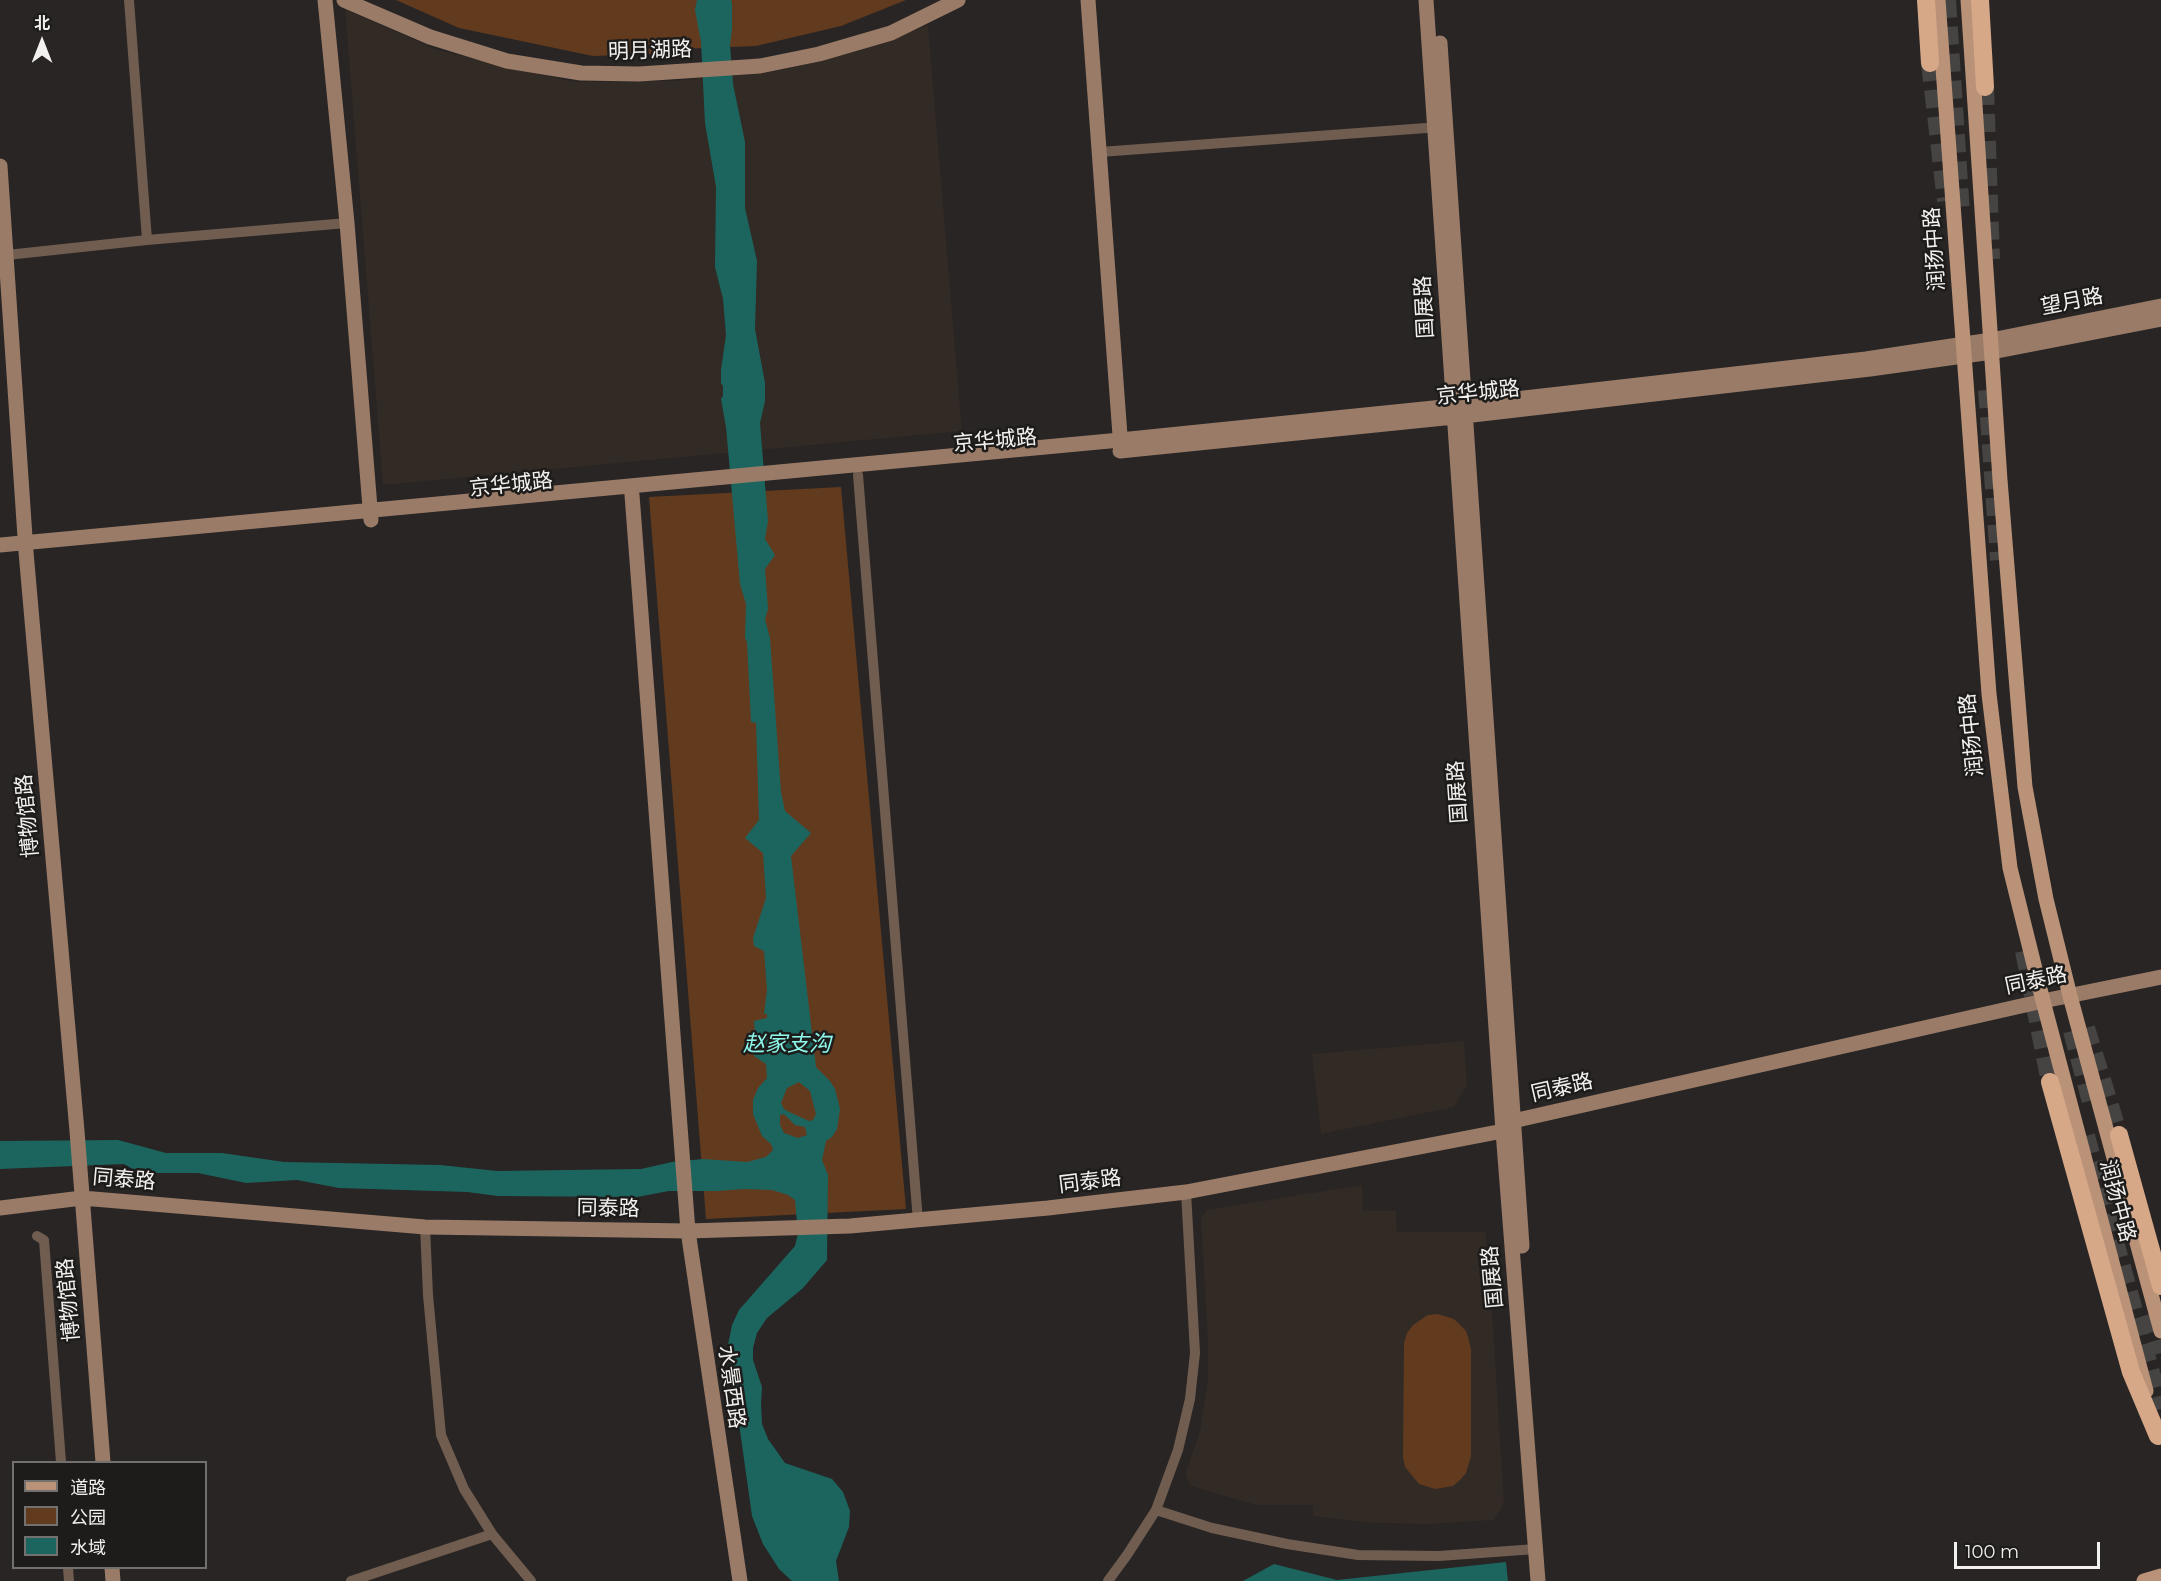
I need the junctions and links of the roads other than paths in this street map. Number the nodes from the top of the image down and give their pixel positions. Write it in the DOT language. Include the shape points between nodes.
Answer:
graph roads {
  1 [pos="129,0"];
  2 [pos="325,0"];
  3 [pos="344,0"];
  4 [pos="958,0"];
  5 [pos="1088,0"];
  6 [pos="1426,0"];
  7 [pos="1437,0"];
  8 [pos="1926,0"];
  9 [pos="1938,0"];
  10 [pos="1968,0"];
  11 [pos="1980,0"];
  12 [pos="1930,63"];
  13 [pos="1985,87"];
  14 [pos="1441,127"];
  15 [pos="1100,152"];
  16 [pos="0,166"];
  17 [pos="347,223"];
  18 [pos="147,240"];
  19 [pos="7,255"];
  20 [pos="2161,306"];
  21 [pos="2161,319"];
  22 [pos="1992,346"];
  23 [pos="1963,350"];
  24 [pos="1458,411"];
  25 [pos="1120,446"];
  26 [pos="858,475"];
  27 [pos="782,476"];
  28 [pos="706,483"];
  29 [pos="632,495"];
  30 [pos="371,515"];
  31 [pos="0,545"];
  32 [pos="25,547"];
  33 [pos="0,554"];
  34 [pos="2161,977"];
  35 [pos="2070,996"];
  36 [pos="2043,1001"];
  37 [pos="2050,1082"];
  38 [pos="1508,1126"];
  39 [pos="2119,1135"];
  40 [pos="1186,1192"];
  41 [pos="82,1198"];
  42 [pos="0,1208"];
  43 [pos="918,1221"];
  44 [pos="425,1227"];
  45 [pos="688,1231"];
  46 [pos="37,1236"];
  47 [pos="2161,1286"];
  48 [pos="2161,1331"];
  49 [pos="2160,1441"];
  50 [pos="61,1461"];
  51 [pos="103,1461"];
  52 [pos="1156,1510"];
  53 [pos="492,1534"];
  54 [pos="1536,1549"];
  55 [pos="2161,1576"];
  56 [pos="351,1581"];
  57 [pos="531,1581"];
  58 [pos="740,1581"];
  59 [pos="1108,1581"];
  60 [pos="1538,1581"];
  61 [pos="1547,1581"];
  62 [pos="2144,1581"];
  1 -- 18 [label="street"];
  2 -- 17 [label="street"];
  3 -- 4 [label="street, 明月湖路" via="430,38 507,61 581,73 639,74 760,66 819,54 891,33"];
  5 -- 15 [label="street"];
  6 -- 14 [label="street, 国展路"];
  7 -- 14 [label="street, 国展路"];
  8 -- 12 [label="highway"];
  9 -- 23 [label="main road, 润扬中路"];
  10 -- 22 [label="main road, 润扬中路"];
  11 -- 13 [label="highway"];
  14 -- 15 [label="street"];
  14 -- 24 [label="street, 国展路"];
  15 -- 25 [label="street"];
  16 -- 19 [label="street, 博物馆路"];
  17 -- 18 [label="street"];
  17 -- 30 [label="street"];
  18 -- 19 [label="street"];
  19 -- 32 [label="street, 博物馆路"];
  20 -- 22 [label="street, 望月路"];
  21 -- 22 [label="street, 望月路"];
  22 -- 23 [label="street, 京华城路"];
  22 -- 35 [label="main road, 润扬中路" via="2025,786 2046,899"];
  23 -- 24 [label="street, 京华城路"];
  23 -- 36 [label="main road, 润扬中路" via="2001,806 2010,868"];
  24 -- 25 [label="street, 京华城路"];
  24 -- 38 [label="street, 国展路"];
  25 -- 26 [label="street, 京华城路"];
  25 -- 27 [label="street, 京华城路"];
  26 -- 27 [label="street, 京华城路"];
  26 -- 43 [label="street"];
  27 -- 28 [label="street, 京华城路"];
  28 -- 29 [label="street, 京华城路"];
  28 -- 30 [label="street, 京华城路"];
  29 -- 30 [label="street, 京华城路"];
  29 -- 45 [label="street, 水景西路"];
  30 -- 32 [label="street, 京华城路"];
  31 -- 32 [label="street, 京华城路"];
  32 -- 33 [label="street, 京华城路"];
  32 -- 41 [label="street, 博物馆路"];
  34 -- 35 [label="street, 同泰路"];
  35 -- 36 [label="street, 同泰路"];
  35 -- 48 [label="main road, 润扬中路"];
  36 -- 38 [label="street, 同泰路"];
  36 -- 49 [label="main road, 润扬中路"];
  37 -- 49 [label="highway" via="2130,1372"];
  38 -- 40 [label="street, 同泰路"];
  38 -- 54 [label="street, 国展路"];
  38 -- 61 [label="street, 国展路"];
  39 -- 47 [label="highway"];
  40 -- 43 [label="street, 同泰路"];
  40 -- 52 [label="street" via="1195,1353 1190,1399 1178,1450"];
  41 -- 42 [label="street, 同泰路"];
  41 -- 44 [label="street, 同泰路"];
  41 -- 51 [label="street, 博物馆路"];
  43 -- 45 [label="street, 同泰路"];
  44 -- 45 [label="street, 同泰路"];
  44 -- 53 [label="street" via="441,1435 464,1489"];
  45 -- 58 [label="street, 水景西路"];
  46 -- 50 [label="street" via="44,1240"];
  52 -- 54 [label="street" via="1212,1528 1358,1555 1439,1556"];
  52 -- 59 [label="street"];
  53 -- 56 [label="street"];
  53 -- 57 [label="street"];
  54 -- 60 [label="street, 国展路"];
  55 -- 62 [label="main road"];
}
